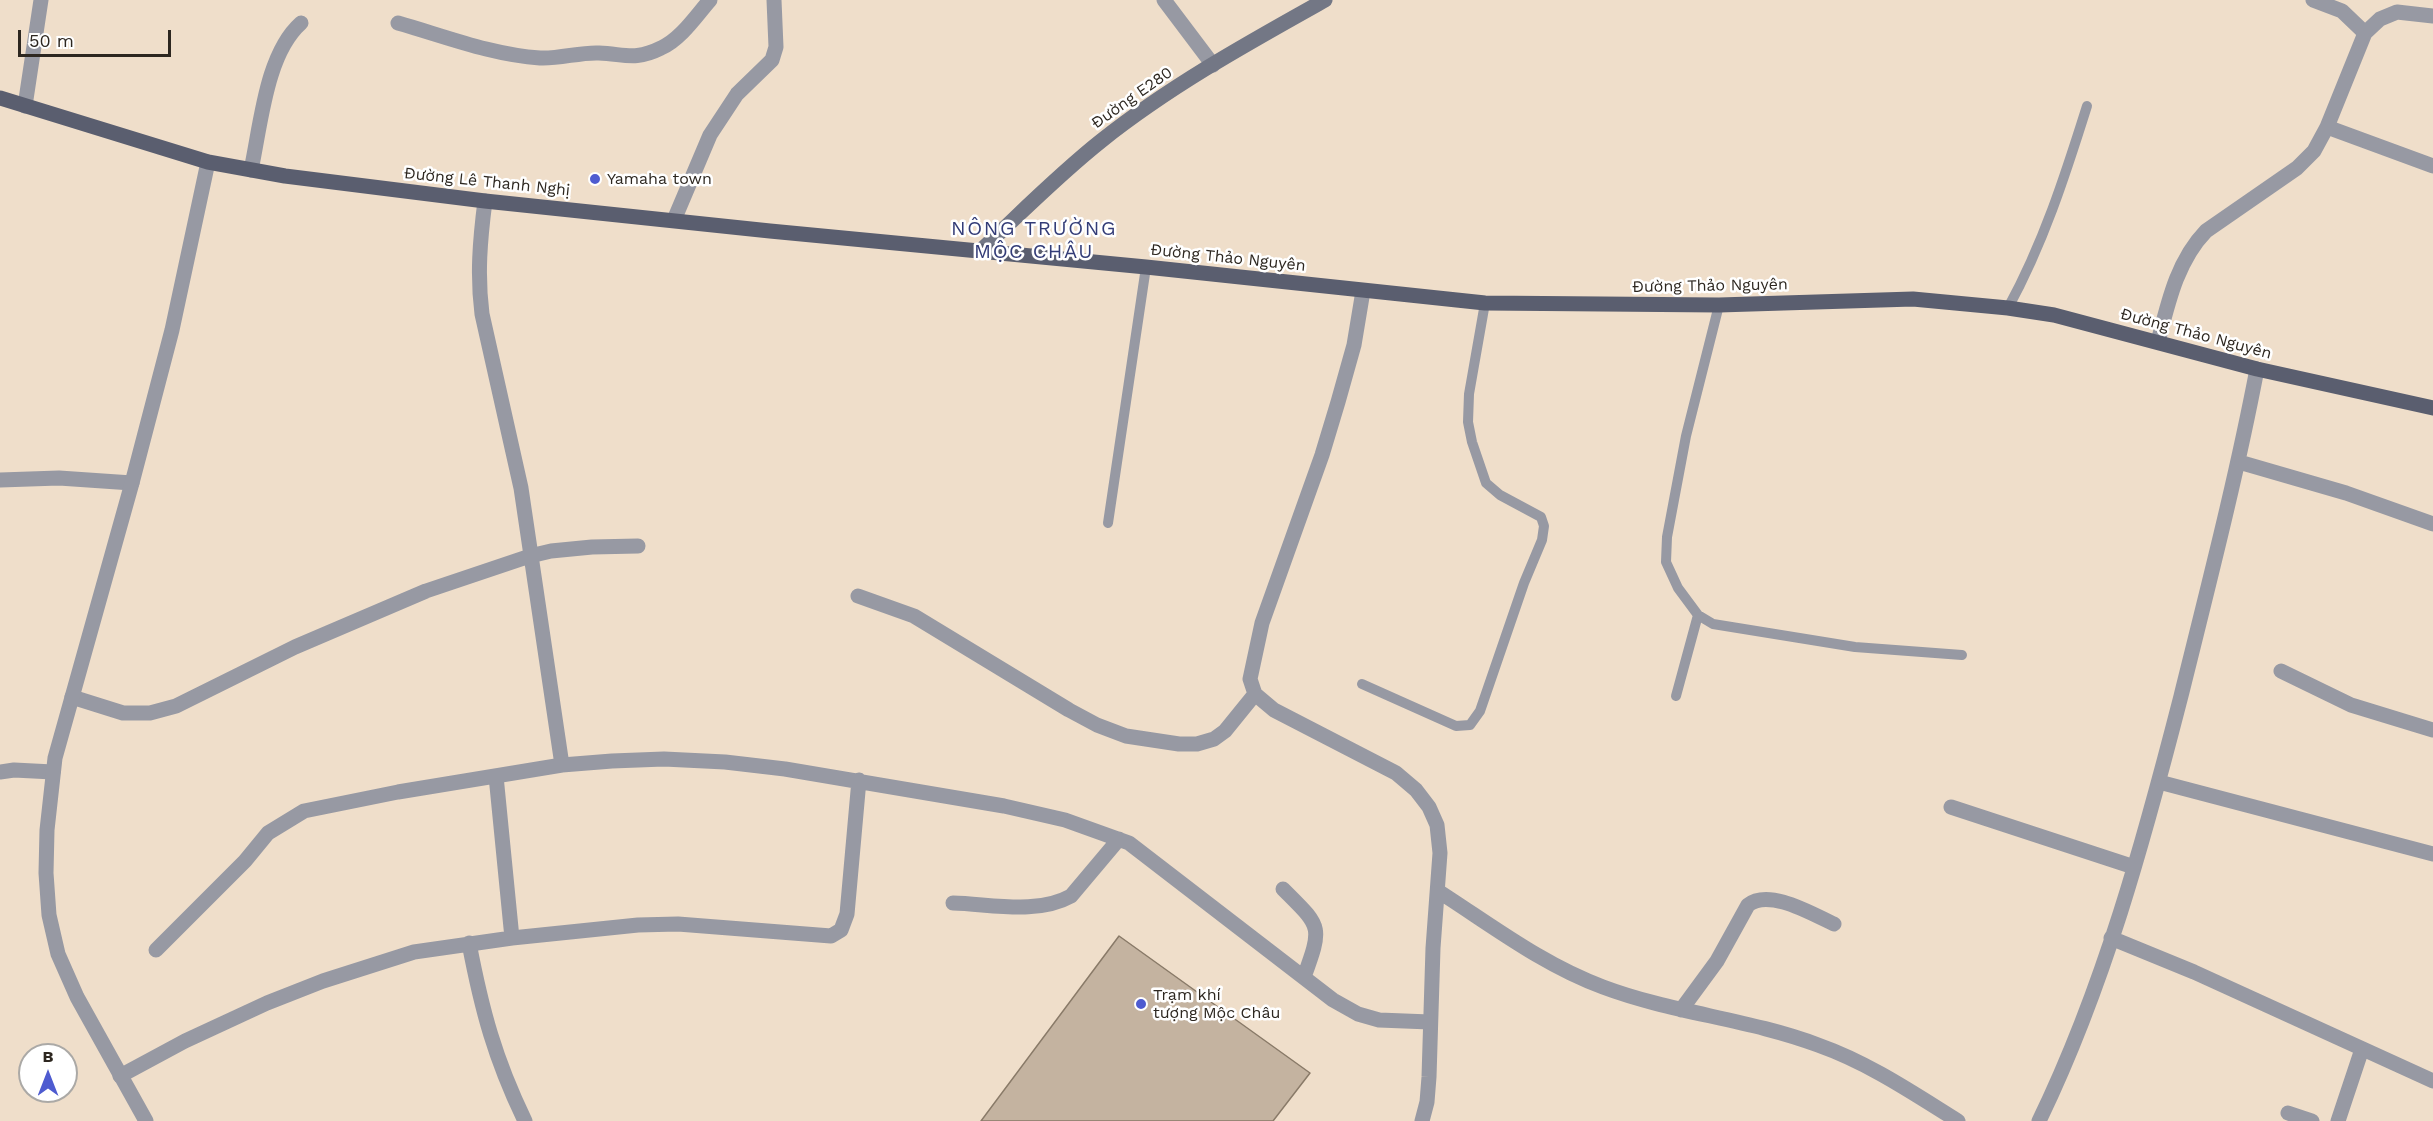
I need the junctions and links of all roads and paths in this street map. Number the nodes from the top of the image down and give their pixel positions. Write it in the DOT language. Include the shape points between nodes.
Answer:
graph roads {
  1 [pos="41,0"];
  2 [pos="710,0"];
  3 [pos="774,0"];
  4 [pos="1164,0"];
  5 [pos="1325,0"];
  6 [pos="2313,0"];
  7 [pos="2433,16"];
  8 [pos="301,23"];
  9 [pos="398,23"];
  10 [pos="2365,33"];
  11 [pos="1213,65"];
  12 [pos="0,98"];
  13 [pos="25,106"];
  14 [pos="2087,106"];
  15 [pos="2327,127"];
  16 [pos="208,162"];
  17 [pos="2433,166"];
  18 [pos="251,170"];
  19 [pos="485,201"];
  20 [pos="674,220"];
  21 [pos="979,252"];
  22 [pos="1146,267"];
  23 [pos="1364,291"];
  24 [pos="1485,303"];
  25 [pos="1719,305"];
  26 [pos="2008,308"];
  27 [pos="2158,342"];
  28 [pos="2257,369"];
  29 [pos="2433,408"];
  30 [pos="2239,462"];
  31 [pos="0,480"];
  32 [pos="132,483"];
  33 [pos="1108,523"];
  34 [pos="2433,524"];
  35 [pos="638,546"];
  36 [pos="530,556"];
  37 [pos="858,597"];
  38 [pos="1698,615"];
  39 [pos="1962,655"];
  40 [pos="2281,671"];
  41 [pos="1362,684"];
  42 [pos="1255,694"];
  43 [pos="1676,696"];
  44 [pos="72,697"];
  45 [pos="2433,730"];
  46 [pos="562,765"];
  47 [pos="0,772"];
  48 [pos="53,772"];
  49 [pos="496,776"];
  50 [pos="859,780"];
  51 [pos="2159,782"];
  52 [pos="1951,807"];
  53 [pos="1119,839"];
  54 [pos="2433,854"];
  55 [pos="2134,867"];
  56 [pos="1283,889"];
  57 [pos="1438,891"];
  58 [pos="953,903"];
  59 [pos="1834,924"];
  60 [pos="512,938"];
  61 [pos="2110,939"];
  62 [pos="470,943"];
  63 [pos="156,950"];
  64 [pos="1304,977"];
  65 [pos="1681,1010"];
  66 [pos="1430,1022"];
  67 [pos="2362,1049"];
  68 [pos="120,1076"];
  69 [pos="2433,1082"];
  70 [pos="2288,1113"];
  71 [pos="146,1121"];
  72 [pos="525,1121"];
  73 [pos="1422,1121"];
  74 [pos="1958,1121"];
  75 [pos="2039,1121"];
  76 [pos="2312,1121"];
  77 [pos="2338,1121"];
  1 -- 13 [label="street"];
  2 -- 9 [label="street" via="664,47 631,57 598,53 542,58 511,55"];
  3 -- 20 [label="street" via="776,47 772,60 737,94 710,135"];
  4 -- 11 [label="street"];
  5 -- 11 [label="main road, Đường E280"];
  6 -- 10 [label="street" via="2342,11"];
  7 -- 10 [label="street" via="2397,12"];
  8 -- 18 [label="street" via="282,45 274,62"];
  10 -- 15 [label="street"];
  11 -- 21 [label="main road, Đường E280" via="1100,142"];
  12 -- 13 [label="main road, Đường Lê Thanh Nghị"];
  13 -- 16 [label="main road, Đường Lê Thanh Nghị"];
  14 -- 26 [label="lane" via="2049,223"];
  15 -- 17 [label="street"];
  15 -- 27 [label="street" via="2314,151 2297,168 2194,242 2173,286"];
  16 -- 18 [label="main road, Đường Lê Thanh Nghị"];
  16 -- 32 [label="street" via="172,330"];
  18 -- 19 [label="main road, Đường Lê Thanh Nghị"];
  19 -- 20 [label="main road, Đường Lê Thanh Nghị"];
  19 -- 36 [label="street" via="478,285 521,489"];
  20 -- 21 [label="main road, Đường Lê Thanh Nghị"];
  21 -- 22 [label="main road, Đường Thảo Nguyên"];
  22 -- 23 [label="main road, Đường Thảo Nguyên"];
  22 -- 33 [label="lane"];
  23 -- 24 [label="main road, Đường Thảo Nguyên"];
  23 -- 42 [label="street" via="1354,345 1322,455 1262,623 1250,679"];
  24 -- 25 [label="main road, Đường Thảo Nguyên"];
  24 -- 41 [label="lane" via="1469,394 1472,442 1486,483 1541,517 1542,540 1480,711 1470,725 1456,726"];
  25 -- 26 [label="main road, Đường Thảo Nguyên" via="1913,299"];
  25 -- 38 [label="lane" via="1686,436 1667,537 1666,562 1678,588"];
  26 -- 27 [label="main road, Đường Thảo Nguyên" via="2054,315"];
  27 -- 28 [label="main road, Đường Thảo Nguyên"];
  28 -- 29 [label="main road, Đường Thảo Nguyên"];
  28 -- 30 [label="street"];
  30 -- 34 [label="street" via="2346,493"];
  30 -- 51 [label="street"];
  31 -- 32 [label="street" via="59,478"];
  32 -- 44 [label="street"];
  35 -- 36 [label="street" via="575,548"];
  36 -- 44 [label="street" via="370,613 167,708 150,713 123,713"];
  36 -- 46 [label="street"];
  37 -- 42 [label="street" via="914,616 1069,710 1126,736 1179,744 1214,740"];
  38 -- 39 [label="lane" via="1713,624 1762,633 1855,647"];
  38 -- 43 [label="lane"];
  40 -- 45 [label="street" via="2351,705"];
  42 -- 57 [label="street" via="1304,727 1396,773 1416,790 1437,825"];
  44 -- 48 [label="street"];
  46 -- 49 [label="street"];
  46 -- 50 [label="street" via="664,759 725,762"];
  47 -- 48 [label="street"];
  48 -- 68 [label="street" via="46,851 49,915 58,954"];
  49 -- 60 [label="street"];
  49 -- 63 [label="street" via="304,811 268,833"];
  50 -- 53 [label="street" via="1004,806 1065,820"];
  50 -- 60 [label="street" via="846,914 841,930 831,936 678,924"];
  51 -- 54 [label="street"];
  51 -- 55 [label="street"];
  52 -- 55 [label="street"];
  53 -- 58 [label="street" via="1071,896 1051,906"];
  53 -- 64 [label="street" via="1161,866"];
  55 -- 61 [label="street"];
  56 -- 64 [label="street" via="1307,913 1317,932"];
  57 -- 65 [label="street" via="1572,975"];
  57 -- 66 [label="street"];
  59 -- 65 [label="street" via="1779,900 1755,899"];
  60 -- 62 [label="street"];
  61 -- 67 [label="street" via="2194,972"];
  61 -- 75 [label="street" via="2090,1002"];
  62 -- 68 [label="street" via="414,952 323,981 227,1020"];
  62 -- 72 [label="street" via="491,1041"];
  64 -- 66 [label="street" via="1358,1014 1379,1020"];
  65 -- 74 [label="street" via="1817,1044 1862,1062"];
  66 -- 73 [label="street" via="1427,1101"];
  67 -- 69 [label="street"];
  67 -- 77 [label="street"];
  68 -- 71 [label="street"];
  70 -- 76 [label="street"];
}
